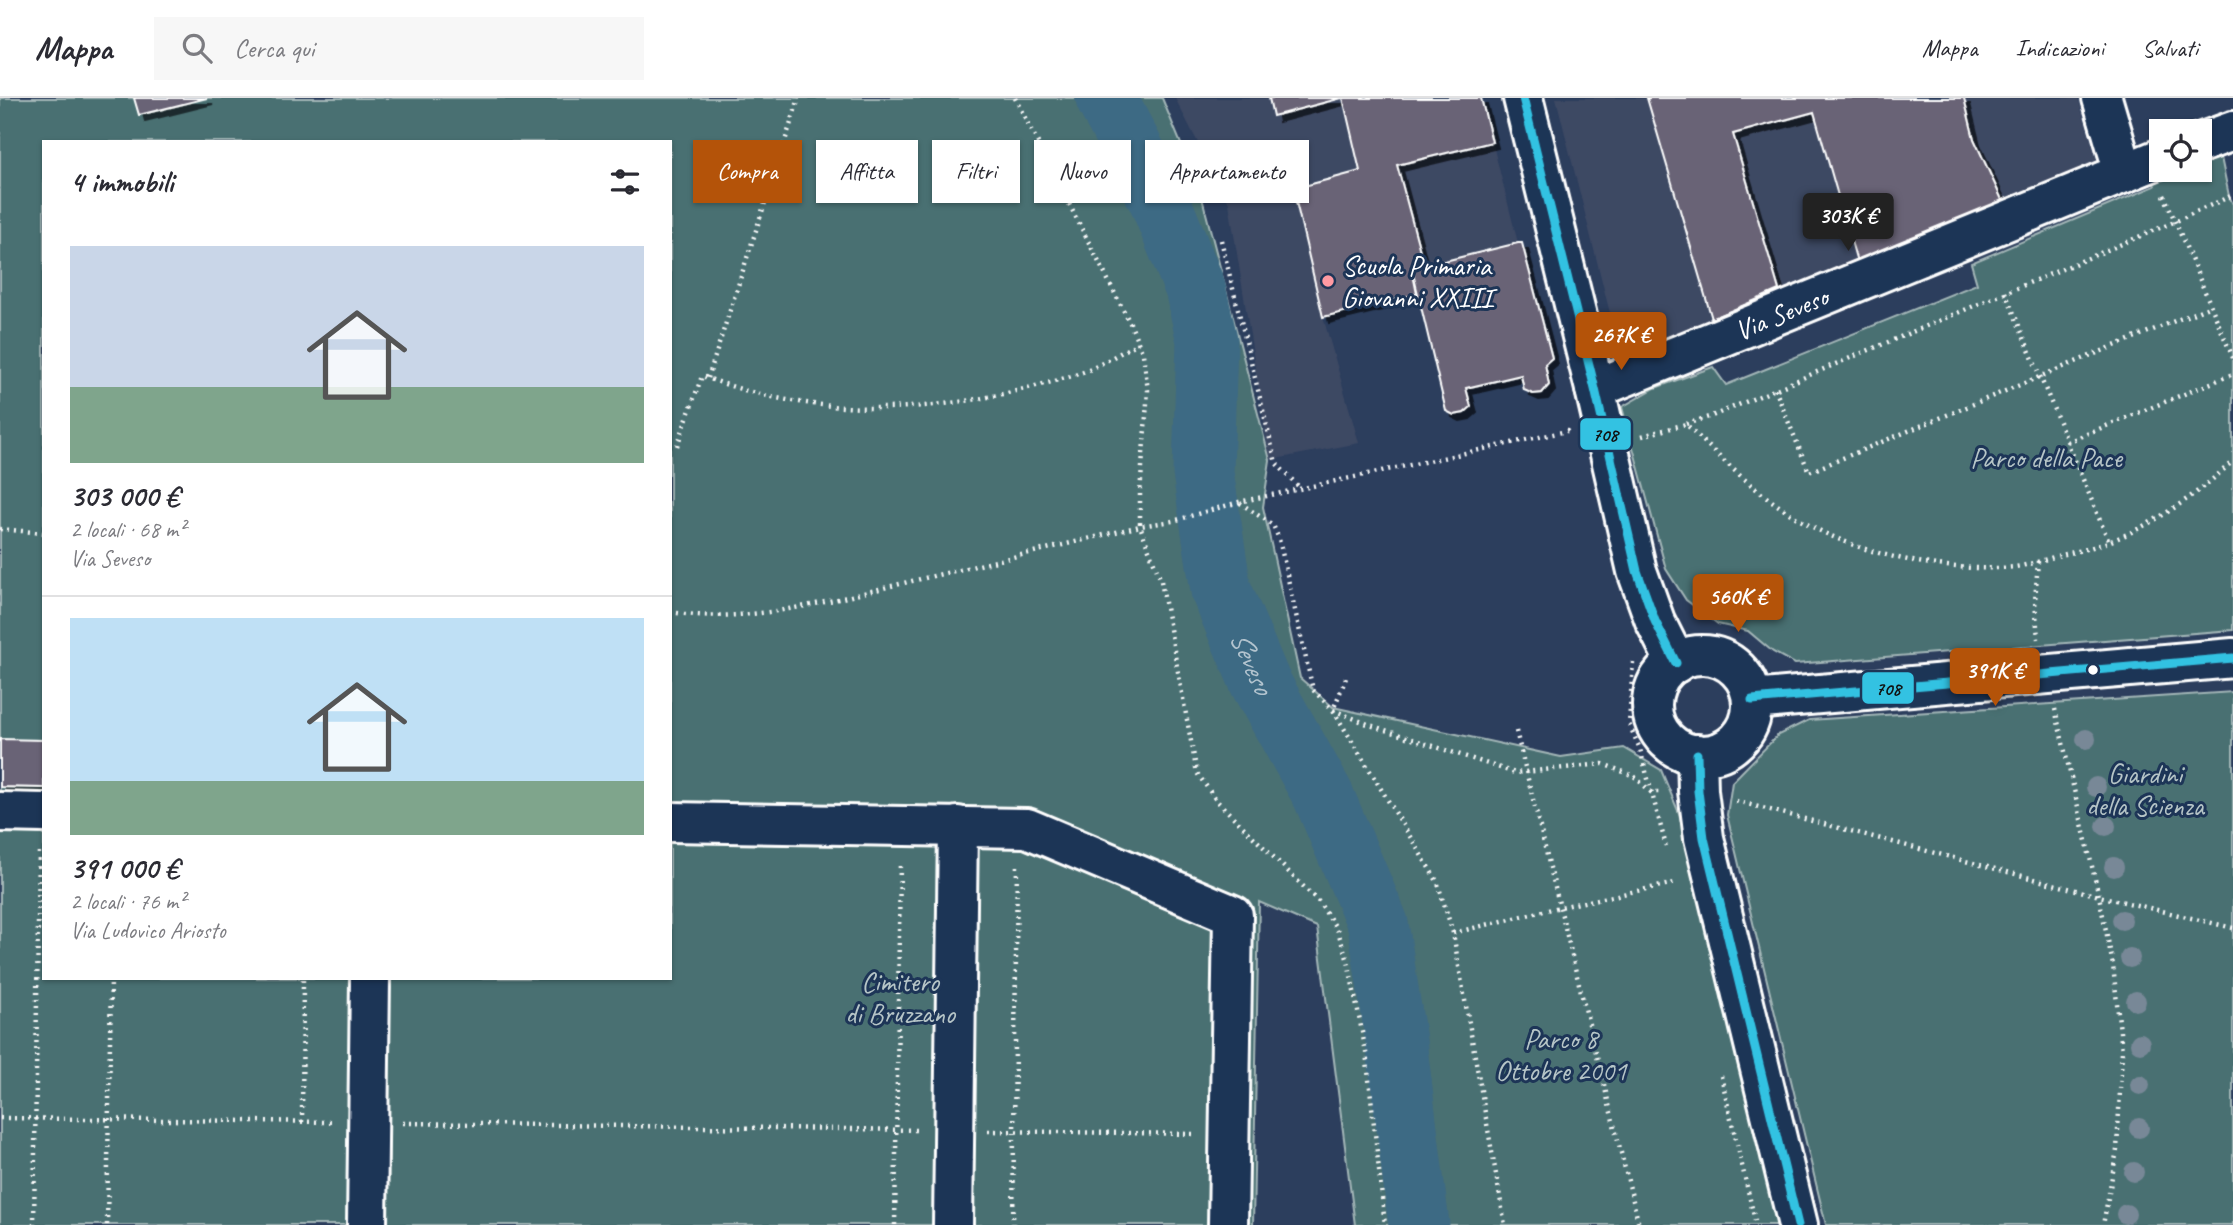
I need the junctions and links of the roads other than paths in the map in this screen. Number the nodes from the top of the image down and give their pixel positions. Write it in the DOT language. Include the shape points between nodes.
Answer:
graph roads {
  1 [pos="1523,98"];
  2 [pos="2102,98"];
  3 [pos="2233,131"];
  4 [pos="2212,139"];
  5 [pos="2123,173"];
  6 [pos="2149,174"];
  7 [pos="1595,389"];
  8 [pos="2233,658"];
  9 [pos="1676,663"];
  10 [pos="1752,700"];
  11 [pos="1697,754"];
  12 [pos="0,812"];
  13 [pos="42,813"];
  14 [pos="672,822"];
  15 [pos="958,826"];
  16 [pos="370,980"];
  17 [pos="367,1225"];
  18 [pos="953,1225"];
  19 [pos="1228,1225"];
  20 [pos="1798,1225"];
  1 -- 7 [label="street"];
  2 -- 5 [label="street"];
  3 -- 4 [label="street"];
  5 -- 6 [label="street, Via Seveso"];
  5 -- 7 [label="street, Via Seveso"];
  7 -- 9 [label="street" via="1637,571"];
  8 -- 10 [label="street"];
  9 -- 10 [label="street" via="1708,655 1728,662 1743,676"];
  9 -- 11 [label="street" via="1656,684 1651,704 1656,725 1668,742"];
  10 -- 11 [label="street" via="1752,716 1743,735 1727,749 1707,756"];
  11 -- 20 [label="street" via="1704,838"];
  12 -- 13 [label="street"];
  14 -- 15 [label="street"];
  15 -- 18 [label="street"];
  15 -- 19 [label="street" via="1027,828 1233,915"];
  16 -- 17 [label="street"];
}
